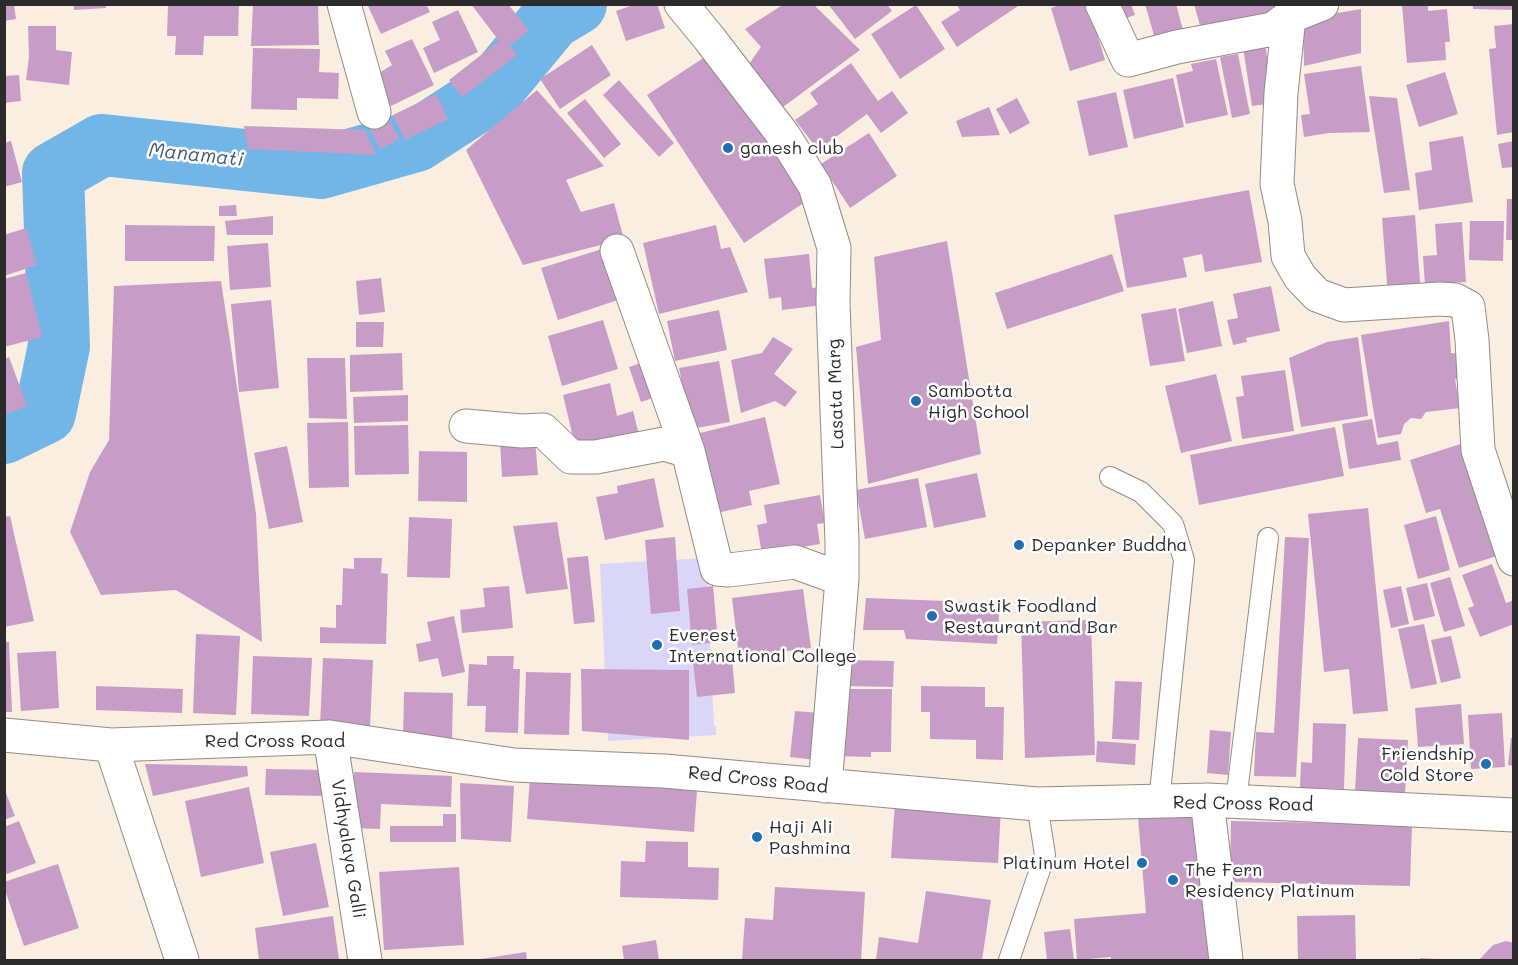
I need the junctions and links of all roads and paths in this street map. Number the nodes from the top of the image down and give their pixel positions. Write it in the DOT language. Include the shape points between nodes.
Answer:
graph roads {
  1 [pos="344,4"];
  2 [pos="681,4"];
  3 [pos="1102,4"];
  4 [pos="1322,4"];
  5 [pos="1289,18"];
  6 [pos="374,112"];
  7 [pos="616,251"];
  8 [pos="466,426"];
  9 [pos="688,451"];
  10 [pos="1110,477"];
  11 [pos="1268,538"];
  12 [pos="1514,559"];
  13 [pos="842,579"];
  14 [pos="4,735"];
  15 [pos="330,737"];
  16 [pos="111,744"];
  17 [pos="825,786"];
  18 [pos="1222,801"];
  19 [pos="1160,802"];
  20 [pos="1037,804"];
  21 [pos="1514,814"];
  22 [pos="182,960"];
  23 [pos="365,960"];
  24 [pos="1009,960"];
  25 [pos="1226,960"];
  1 -- 6 [label="street"];
  2 -- 13 [label="street, Lasata Marg" via="783,136 815,186 834,248"];
  3 -- 5 [label="street" via="1128,60 1273,29"];
  4 -- 5 [label="street"];
  5 -- 12 [label="street" via="1277,184 1288,256 1300,278 1317,295 1344,305 1440,299 1455,300 1468,307 1478,450"];
  7 -- 9 [label="street"];
  8 -- 9 [label="street" via="543,430 572,457 596,457 664,444"];
  9 -- 13 [label="street" via="717,568 795,562"];
  10 -- 19 [label="lane" via="1141,492 1173,524 1184,560"];
  11 -- 18 [label="lane"];
  13 -- 17 [label="street, Lasata Marg"];
  14 -- 16 [label="street, Red Cross Road"];
  15 -- 16 [label="street, Red Cross Road"];
  15 -- 17 [label="street, Red Cross Road" via="514,765 664,771"];
  15 -- 23 [label="street, Vidhyalaya Galli"];
  16 -- 22 [label="street"];
  17 -- 20 [label="street, Red Cross Road"];
  18 -- 19 [label="street, Red Cross Road"];
  18 -- 21 [label="street, Red Cross Road"];
  18 -- 25 [label="street"];
  19 -- 20 [label="street, Red Cross Road"];
  20 -- 24 [label="lane" via="1045,855"];
}
